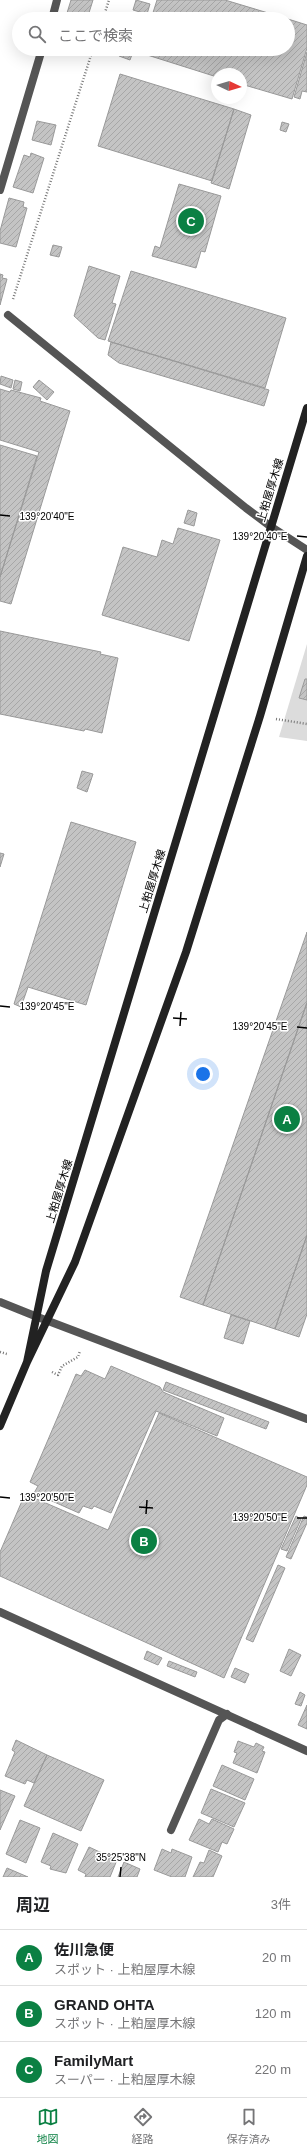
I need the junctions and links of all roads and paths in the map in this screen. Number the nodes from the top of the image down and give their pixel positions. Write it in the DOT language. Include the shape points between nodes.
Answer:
graph roads {
  1 [pos="57,0"];
  2 [pos="109,0"];
  3 [pos="54,12"];
  4 [pos="105,12"];
  5 [pos="40,56"];
  6 [pos="92,56"];
  7 [pos="0,190"];
  8 [pos="8,315"];
  9 [pos="307,408"];
  10 [pos="270,526"];
  11 [pos="307,550"];
  12 [pos="307,556"];
  13 [pos="260,716"];
  14 [pos="307,724"];
  15 [pos="0,1302"];
  16 [pos="35,1316"];
  17 [pos="48,1321"];
  18 [pos="80,1350"];
  19 [pos="0,1352"];
  20 [pos="7,1354"];
  21 [pos="27,1362"];
  22 [pos="52,1372"];
  23 [pos="307,1419"];
  24 [pos="0,1426"];
  25 [pos="0,1612"];
  26 [pos="227,1714"];
  27 [pos="307,1751"];
  28 [pos="172,1830"];
  1 -- 3 [label="street"];
  2 -- 4 [label="path"];
  5 -- 7 [label="street"];
  6 -- 8 [label="path"];
  8 -- 10 [label="street"];
  9 -- 10 [label="main road, 上粕屋厚木線"];
  10 -- 11 [label="street"];
  10 -- 16 [label="main road, 上粕屋厚木線" via="46,1271"];
  12 -- 13 [label="main road, 上粕屋厚木線"];
  13 -- 14 [label="path"];
  13 -- 17 [label="main road, 上粕屋厚木線" via="186,952 75,1262"];
  15 -- 16 [label="street"];
  16 -- 17 [label="street"];
  16 -- 21 [label="main road, 上粕屋厚木線"];
  17 -- 21 [label="main road, 上粕屋厚木線"];
  17 -- 23 [label="street"];
  18 -- 22 [label="path" via="78,1357 62,1366 58,1375"];
  19 -- 20 [label="path"];
  21 -- 24 [label="main road, 上粕屋厚木線"];
  25 -- 26 [label="street"];
  26 -- 27 [label="street"];
  26 -- 28 [label="street" via="219,1720"];
}
